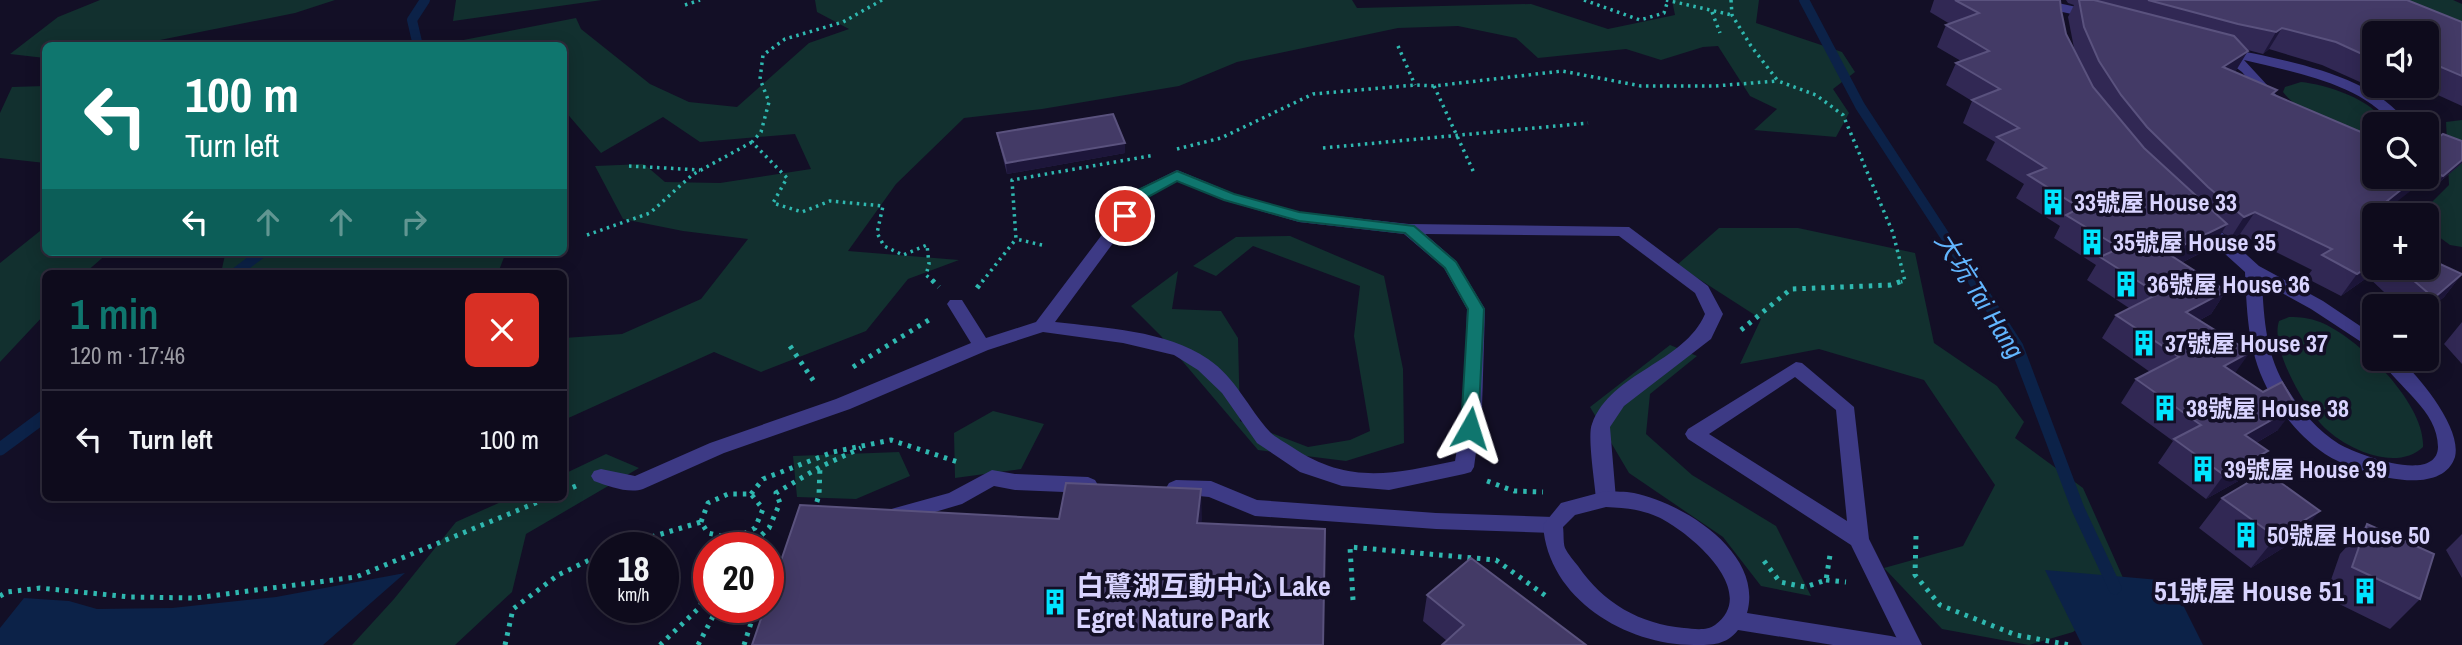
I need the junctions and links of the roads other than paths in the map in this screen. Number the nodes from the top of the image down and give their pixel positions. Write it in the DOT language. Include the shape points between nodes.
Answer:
graph roads {
  1 [pos="2058,3"];
  2 [pos="2111,19"];
  3 [pos="2059,24"];
  4 [pos="2285,109"];
  5 [pos="2390,112"];
  6 [pos="2193,216"];
  7 [pos="1409,229"];
  8 [pos="2253,270"];
  9 [pos="956,304"];
  10 [pos="1042,326"];
  11 [pos="2362,336"];
  12 [pos="982,346"];
  13 [pos="2400,371"];
  14 [pos="601,475"];
  15 [pos="1107,486"];
  16 [pos="1159,487"];
  17 [pos="1606,499"];
  18 [pos="869,521"];
  19 [pos="1553,525"];
  20 [pos="1859,539"];
  21 [pos="1734,620"];
  22 [pos="1891,645"];
  23 [pos="1911,645"];
  1 -- 2 [label="street"];
  1 -- 3 [label="street"];
  4 -- 5 [label="street" via="2247,69 2215,49 2334,81"];
  6 -- 8 [label="street"];
  7 -- 10 [label="street" via="1299,217 1177,176 1141,194"];
  7 -- 10 [label="street" via="1450,265 1476,309 1473,408 1464,467 1389,482 1342,478 1307,467 1264,438 1229,388 1179,350"];
  7 -- 17 [label="street" via="1623,231 1702,290 1714,314 1705,335 1617,401 1600,426"];
  8 -- 11 [label="street"];
  8 -- 13 [label="street" via="2260,346 2283,397 2319,441 2342,455 2395,472 2437,468 2446,457 2447,444 2422,394"];
  9 -- 12 [label="street"];
  10 -- 12 [label="street"];
  12 -- 14 [label="street" via="636,484"];
  15 -- 18 [label="street" via="992,478 955,499"];
  16 -- 19 [label="street" via="1211,489 1255,508"];
  17 -- 19 [label="street" via="1568,509"];
  17 -- 21 [label="street" via="1631,500 1655,508 1698,531 1721,550 1735,573 1740,597"];
  19 -- 21 [label="street" via="1556,550 1576,583 1598,603 1642,630 1701,639 1721,634"];
  20 -- 20 [label="street" via="1845,407 1796,368 1695,434"];
  20 -- 23 [label="street"];
  21 -- 22 [label="street"];
}
